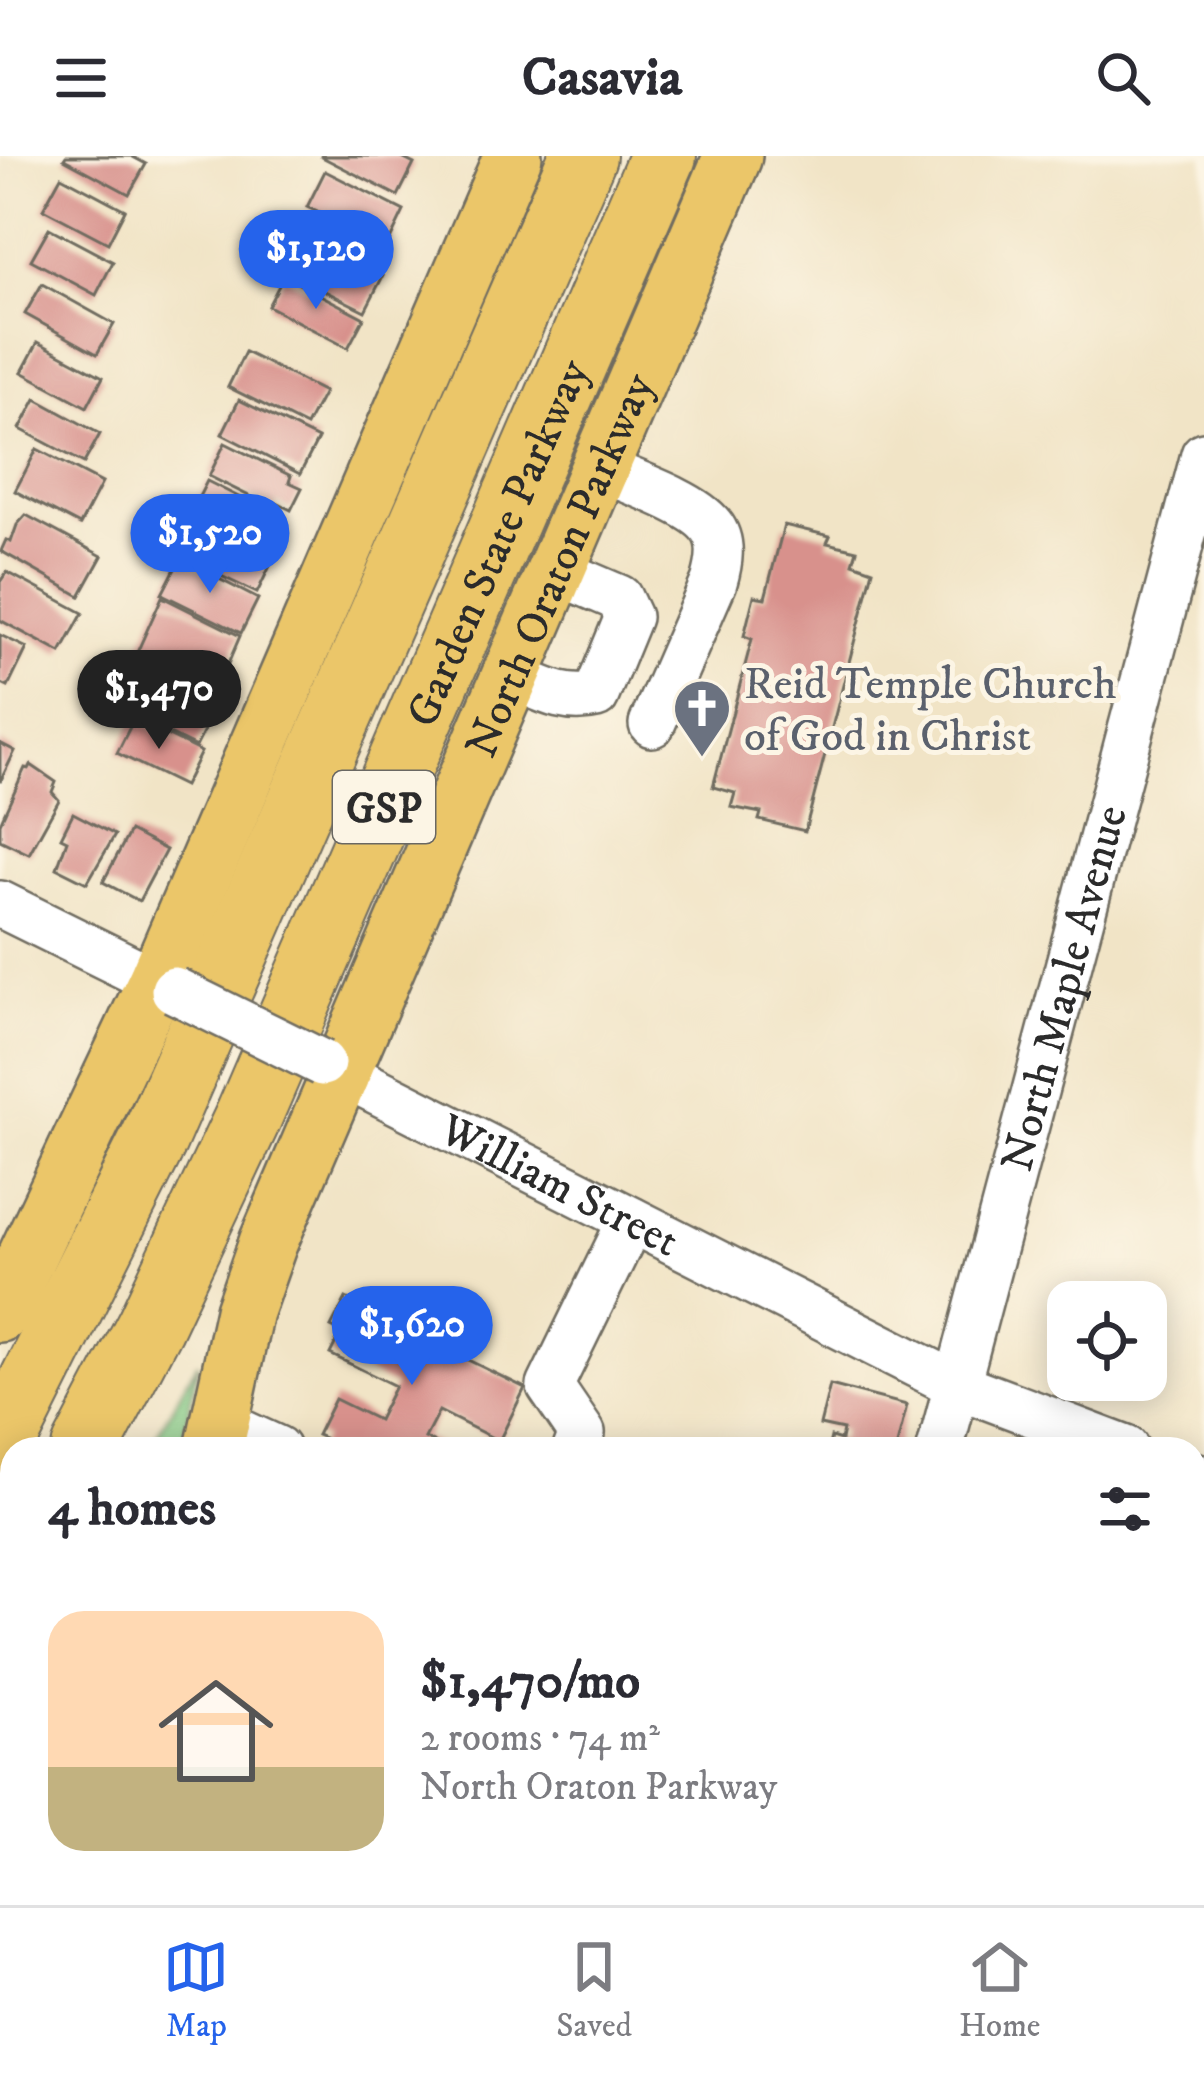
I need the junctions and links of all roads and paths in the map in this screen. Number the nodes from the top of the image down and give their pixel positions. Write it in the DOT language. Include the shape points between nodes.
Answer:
graph roads {
  1 [pos="513,156"];
  2 [pos="583,156"];
  3 [pos="663,156"];
  4 [pos="733,156"];
  5 [pos="1204,455"];
  6 [pos="600,468"];
  7 [pos="556,572"];
  8 [pos="511,676"];
  9 [pos="652,724"];
  10 [pos="0,904"];
  11 [pos="166,986"];
  12 [pos="332,1068"];
  13 [pos="631,1220"];
  14 [pos="0,1313"];
  15 [pos="957,1385"];
  16 [pos="217,1436"];
  17 [pos="5,1437"];
  18 [pos="91,1437"];
  19 [pos="580,1437"];
  20 [pos="943,1437"];
  21 [pos="1094,1437"];
  1 -- 11 [label="main road"];
  2 -- 17 [label="highway, Garden State Parkway / GSP" via="161,1122"];
  3 -- 18 [label="highway, Garden State Parkway / GSP" via="249,1115"];
  4 -- 6 [label="main road, North Oraton Parkway"];
  5 -- 15 [label="street, North Maple Avenue"];
  6 -- 7 [label="main road, North Oraton Parkway"];
  6 -- 9 [label="street" via="702,518 717,537 714,582"];
  7 -- 8 [label="main road, North Oraton Parkway"];
  7 -- 8 [label="street" via="626,606 606,675 596,695 578,699"];
  8 -- 12 [label="main road, North Oraton Parkway"];
  10 -- 11 [label="street, William Street"];
  11 -- 12 [label="street, William Street, bridge"];
  11 -- 14 [label="main road"];
  12 -- 13 [label="street, William Street"];
  12 -- 16 [label="main road, North Oraton Parkway" via="255,1277"];
  13 -- 15 [label="street, William Street"];
  13 -- 19 [label="street" via="550,1386"];
  15 -- 20 [label="street, North Maple Avenue"];
  15 -- 21 [label="street, William Street"];
}
